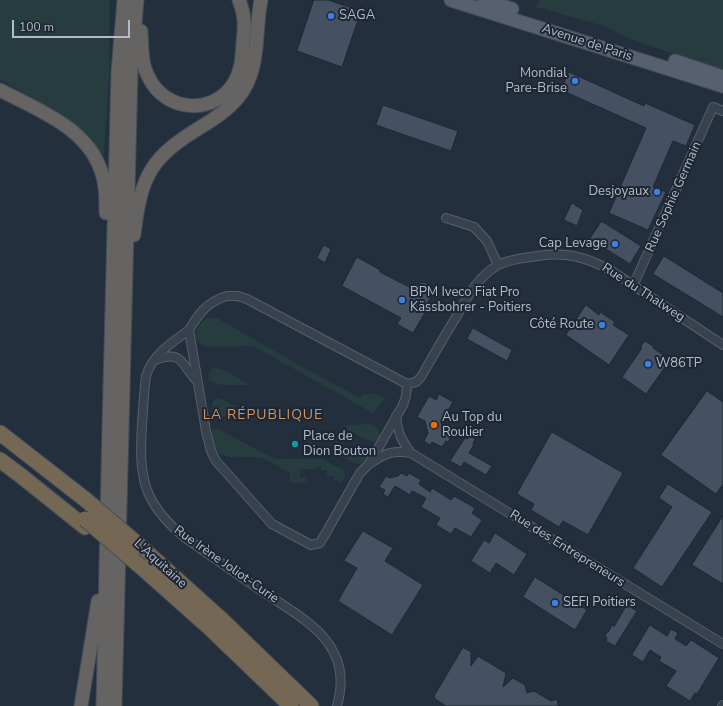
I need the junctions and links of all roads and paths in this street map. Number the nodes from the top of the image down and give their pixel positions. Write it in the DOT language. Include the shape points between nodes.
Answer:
graph roads {
  1 [pos="124,0"];
  2 [pos="138,0"];
  3 [pos="239,0"];
  4 [pos="261,0"];
  5 [pos="451,0"];
  6 [pos="484,0"];
  7 [pos="723,76"];
  8 [pos="723,86"];
  9 [pos="0,90"];
  10 [pos="723,111"];
  11 [pos="446,218"];
  12 [pos="498,265"];
  13 [pos="633,286"];
  14 [pos="189,330"];
  15 [pos="723,345"];
  16 [pos="155,360"];
  17 [pos="123,378"];
  18 [pos="197,381"];
  19 [pos="407,384"];
  20 [pos="396,416"];
  21 [pos="109,419"];
  22 [pos="0,433"];
  23 [pos="0,453"];
  24 [pos="411,453"];
  25 [pos="0,460"];
  26 [pos="369,464"];
  27 [pos="85,523"];
  28 [pos="723,644"];
  29 [pos="338,705"];
  30 [pos="82,706"];
  31 [pos="103,706"];
  32 [pos="115,706"];
  33 [pos="291,706"];
  34 [pos="311,706"];
  1 -- 21 [label="highway" via="118,72"];
  2 -- 3 [label="highway" via="141,10 143,62 148,78 165,97 181,105 190,106 206,104 220,97 237,76 241,67 245,22"];
  2 -- 17 [label="highway" via="131,71"];
  4 -- 17 [label="highway" via="253,67 244,91 223,112 166,152 152,169 143,186 132,254 129,337"];
  5 -- 8 [label="main road, Avenue de Paris"];
  6 -- 7 [label="main road, Avenue de Paris"];
  9 -- 21 [label="highway" via="71,130 89,148 101,169 107,225 104,374"];
  10 -- 13 [label="street, Rue Sophie Germain" via="713,107"];
  11 -- 12 [label="street" via="474,227 487,241"];
  12 -- 13 [label="street, Rue du Thalweg" via="548,254 575,256 594,261"];
  12 -- 19 [label="street, Rue du Thalweg" via="483,277 472,291 421,377 416,382"];
  13 -- 15 [label="street, Rue du Thalweg"];
  14 -- 16 [label="street, Rue Irène Joliot-Curie" via="166,346"];
  14 -- 18 [label="street"];
  14 -- 19 [label="street" via="209,304 227,296 238,296"];
  16 -- 18 [label="street" via="169,356 180,359"];
  16 -- 29 [label="street, Rue Irène Joliot-Curie" via="149,368 146,380 140,456 145,487 152,501 168,524 184,537 304,620 325,638 339,665 341,689"];
  17 -- 32 [label="highway"];
  18 -- 26 [label="street" via="206,431 216,461 272,524 310,545 320,543 360,473"];
  19 -- 20 [label="street" via="403,405"];
  20 -- 24 [label="street" via="402,441"];
  20 -- 26 [label="street"];
  21 -- 30 [label="highway" via="103,460 99,596"];
  21 -- 31 [label="highway"];
  22 -- 34 [label="highway, L'Aquitaine, bridge" via="141,547"];
  23 -- 27 [label="highway"];
  24 -- 26 [label="street" via="389,452"];
  24 -- 28 [label="street, Rue des Entrepreneurs"];
  25 -- 27 [label="highway"];
  27 -- 33 [label="highway, L'Aquitaine" via="217,635"];
}
